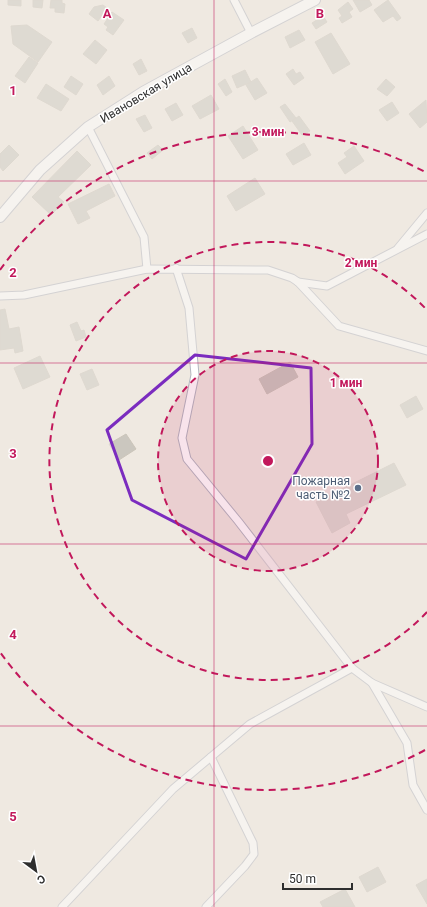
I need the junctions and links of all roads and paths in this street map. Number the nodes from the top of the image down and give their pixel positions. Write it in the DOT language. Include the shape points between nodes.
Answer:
graph roads {
  1 [pos="234,0"];
  2 [pos="315,0"];
  3 [pos="251,33"];
  4 [pos="88,127"];
  5 [pos="427,213"];
  6 [pos="1,215"];
  7 [pos="427,234"];
  8 [pos="394,252"];
  9 [pos="176,268"];
  10 [pos="147,269"];
  11 [pos="298,282"];
  12 [pos="0,296"];
  13 [pos="427,351"];
  14 [pos="352,668"];
  15 [pos="372,683"];
  16 [pos="427,707"];
  17 [pos="211,757"];
  18 [pos="427,810"];
  19 [pos="62,907"];
  20 [pos="206,907"];
  1 -- 3 [label="street"];
  2 -- 3 [label="main road, Ивановская улица"];
  3 -- 4 [label="main road, Ивановская улица" via="143,92"];
  4 -- 6 [label="main road, Ивановская улица" via="40,170"];
  4 -- 10 [label="street" via="144,237"];
  5 -- 8 [label="street"];
  7 -- 8 [label="street"];
  8 -- 11 [label="street" via="327,286"];
  9 -- 10 [label="street"];
  9 -- 11 [label="street" via="268,270"];
  9 -- 14 [label="street" via="189,308 195,375 182,438 187,459"];
  10 -- 12 [label="street" via="24,295"];
  11 -- 13 [label="street" via="339,326"];
  14 -- 15 [label="street"];
  14 -- 17 [label="street" via="250,724"];
  15 -- 16 [label="street"];
  15 -- 18 [label="street" via="407,743 413,785"];
  17 -- 19 [label="street" via="173,789"];
  17 -- 20 [label="street" via="252,843 254,854"];
}
